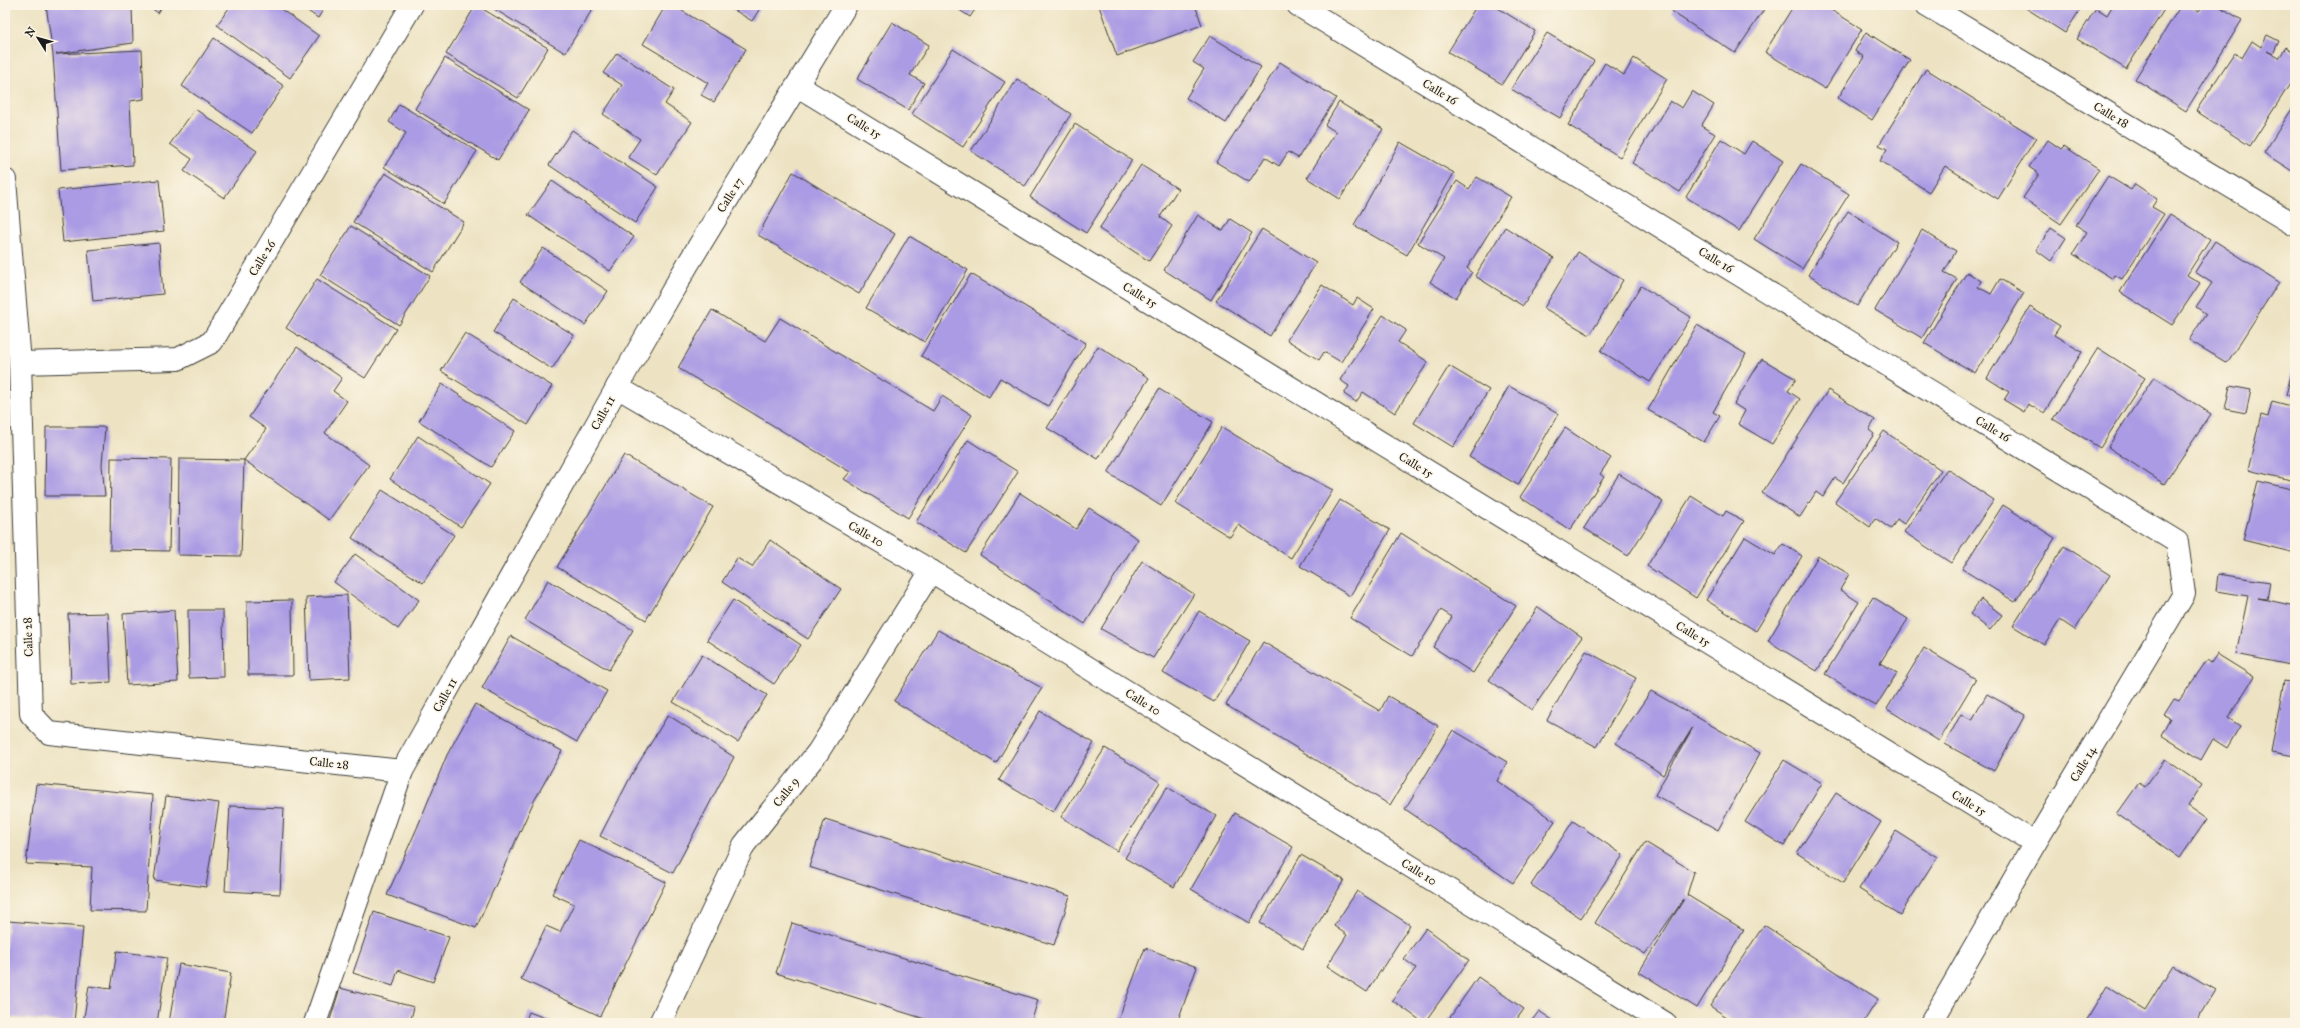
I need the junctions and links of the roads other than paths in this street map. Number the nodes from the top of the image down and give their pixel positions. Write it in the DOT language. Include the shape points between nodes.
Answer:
graph roads {
  1 [pos="412,5"];
  2 [pos="846,5"];
  3 [pos="1298,5"];
  4 [pos="1927,5"];
  5 [pos="798,86"];
  6 [pos="5,180"];
  7 [pos="2295,226"];
  8 [pos="20,362"];
  9 [pos="617,387"];
  10 [pos="2134,516"];
  11 [pos="930,571"];
  12 [pos="402,771"];
  13 [pos="2035,844"];
  14 [pos="315,1023"];
  15 [pos="660,1023"];
  16 [pos="1666,1023"];
  17 [pos="1930,1023"];
  1 -- 8 [label="street, Calle 26" via="212,342 178,360"];
  2 -- 5 [label="street, Calle 17"];
  3 -- 10 [label="street, Calle 16"];
  4 -- 7 [label="street, Calle 18"];
  5 -- 9 [label="street, Calle 17" via="688,264"];
  5 -- 13 [label="street, Calle 15"];
  6 -- 8 [label="street, Calle 28"];
  8 -- 12 [label="street, Calle 28" via="31,714 49,733"];
  9 -- 11 [label="street, Calle 10"];
  9 -- 12 [label="street, Calle 11"];
  10 -- 13 [label="street, Calle 14" via="2177,542 2184,594"];
  11 -- 15 [label="street, Calle 9" via="818,752 744,845"];
  11 -- 16 [label="street, Calle 10"];
  12 -- 14 [label="street, Calle 11"];
  13 -- 17 [label="street, Calle 14"];
}
